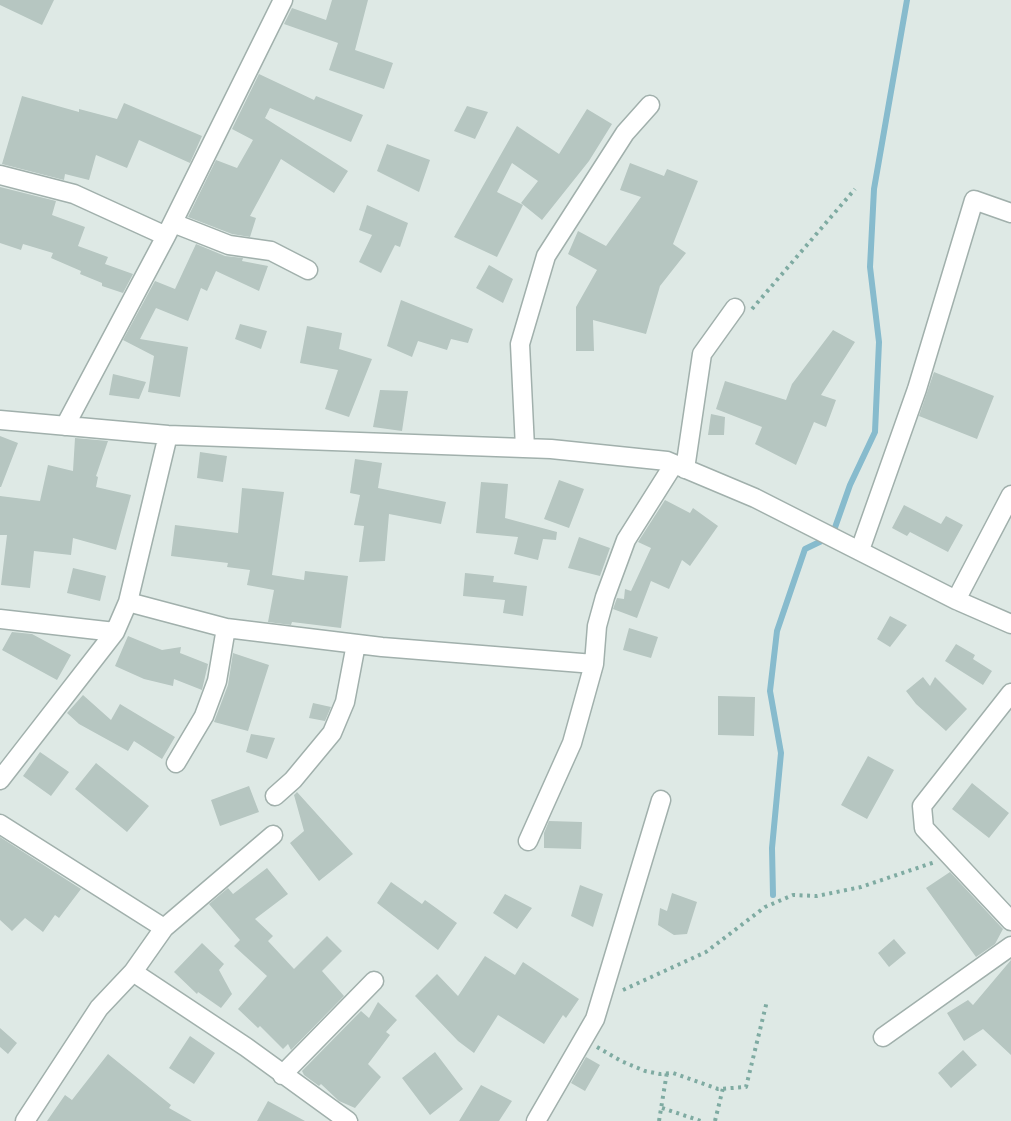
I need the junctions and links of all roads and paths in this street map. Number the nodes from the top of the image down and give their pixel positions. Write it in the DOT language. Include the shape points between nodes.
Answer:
graph roads {
  1 [pos="283,0"];
  2 [pos="650,105"];
  3 [pos="0,176"];
  4 [pos="855,189"];
  5 [pos="1011,213"];
  6 [pos="170,229"];
  7 [pos="308,270"];
  8 [pos="735,308"];
  9 [pos="0,420"];
  10 [pos="65,426"];
  11 [pos="168,435"];
  12 [pos="525,448"];
  13 [pos="680,466"];
  14 [pos="1011,495"];
  15 [pos="860,550"];
  16 [pos="956,600"];
  17 [pos="129,602"];
  18 [pos="0,619"];
  19 [pos="1011,624"];
  20 [pos="226,628"];
  21 [pos="115,632"];
  22 [pos="356,644"];
  23 [pos="594,664"];
  24 [pos="1011,693"];
  25 [pos="176,763"];
  26 [pos="0,780"];
  27 [pos="275,796"];
  28 [pos="661,800"];
  29 [pos="0,824"];
  30 [pos="273,835"];
  31 [pos="528,841"];
  32 [pos="949,856"];
  33 [pos="1011,921"];
  34 [pos="164,928"];
  35 [pos="1011,946"];
  36 [pos="133,972"];
  37 [pos="374,981"];
  38 [pos="600,1001"];
  39 [pos="767,1001"];
  40 [pos="883,1037"];
  41 [pos="583,1039"];
  42 [pos="667,1072"];
  43 [pos="282,1075"];
  44 [pos="723,1088"];
  45 [pos="662,1108"];
  46 [pos="26,1121"];
  47 [pos="348,1121"];
  48 [pos="536,1121"];
  49 [pos="659,1121"];
  50 [pos="701,1121"];
  51 [pos="715,1121"];
  1 -- 6 [label="street"];
  2 -- 12 [label="street" via="625,133 546,256 520,344"];
  3 -- 6 [label="street" via="74,194"];
  4 -- 8 [label="path" via="747,316"];
  5 -- 15 [label="street" via="974,200 917,389"];
  6 -- 7 [label="street" via="229,245 271,251"];
  6 -- 10 [label="street"];
  8 -- 13 [label="street" via="702,354"];
  9 -- 10 [label="street"];
  10 -- 11 [label="street"];
  11 -- 12 [label="street"];
  11 -- 17 [label="street"];
  12 -- 13 [label="street" via="667,461"];
  13 -- 15 [label="street"];
  13 -- 23 [label="street" via="626,540 604,597"];
  14 -- 16 [label="street"];
  15 -- 16 [label="street"];
  16 -- 19 [label="street"];
  17 -- 20 [label="street"];
  17 -- 21 [label="street"];
  18 -- 21 [label="street"];
  20 -- 22 [label="street"];
  20 -- 25 [label="street" via="217,681 204,716"];
  21 -- 26 [label="street"];
  22 -- 23 [label="street"];
  22 -- 27 [label="street" via="345,702 332,733"];
  23 -- 31 [label="street" via="572,743"];
  24 -- 32 [label="street" via="922,806 924,828"];
  28 -- 38 [label="street"];
  29 -- 34 [label="street"];
  30 -- 34 [label="street"];
  32 -- 33 [label="street"];
  32 -- 38 [label="path" via="861,887 816,896 793,895 765,907 706,952"];
  34 -- 36 [label="street"];
  35 -- 40 [label="street"];
  36 -- 43 [label="street"];
  36 -- 46 [label="street" via="99,1008"];
  37 -- 43 [label="street"];
  38 -- 41 [label="street"];
  39 -- 44 [label="path" via="746,1087"];
  41 -- 42 [label="path" via="621,1062 645,1071"];
  41 -- 48 [label="street"];
  42 -- 44 [label="path"];
  42 -- 45 [label="path"];
  43 -- 47 [label="street"];
  44 -- 51 [label="path"];
  45 -- 49 [label="path"];
  45 -- 50 [label="path"];
}
